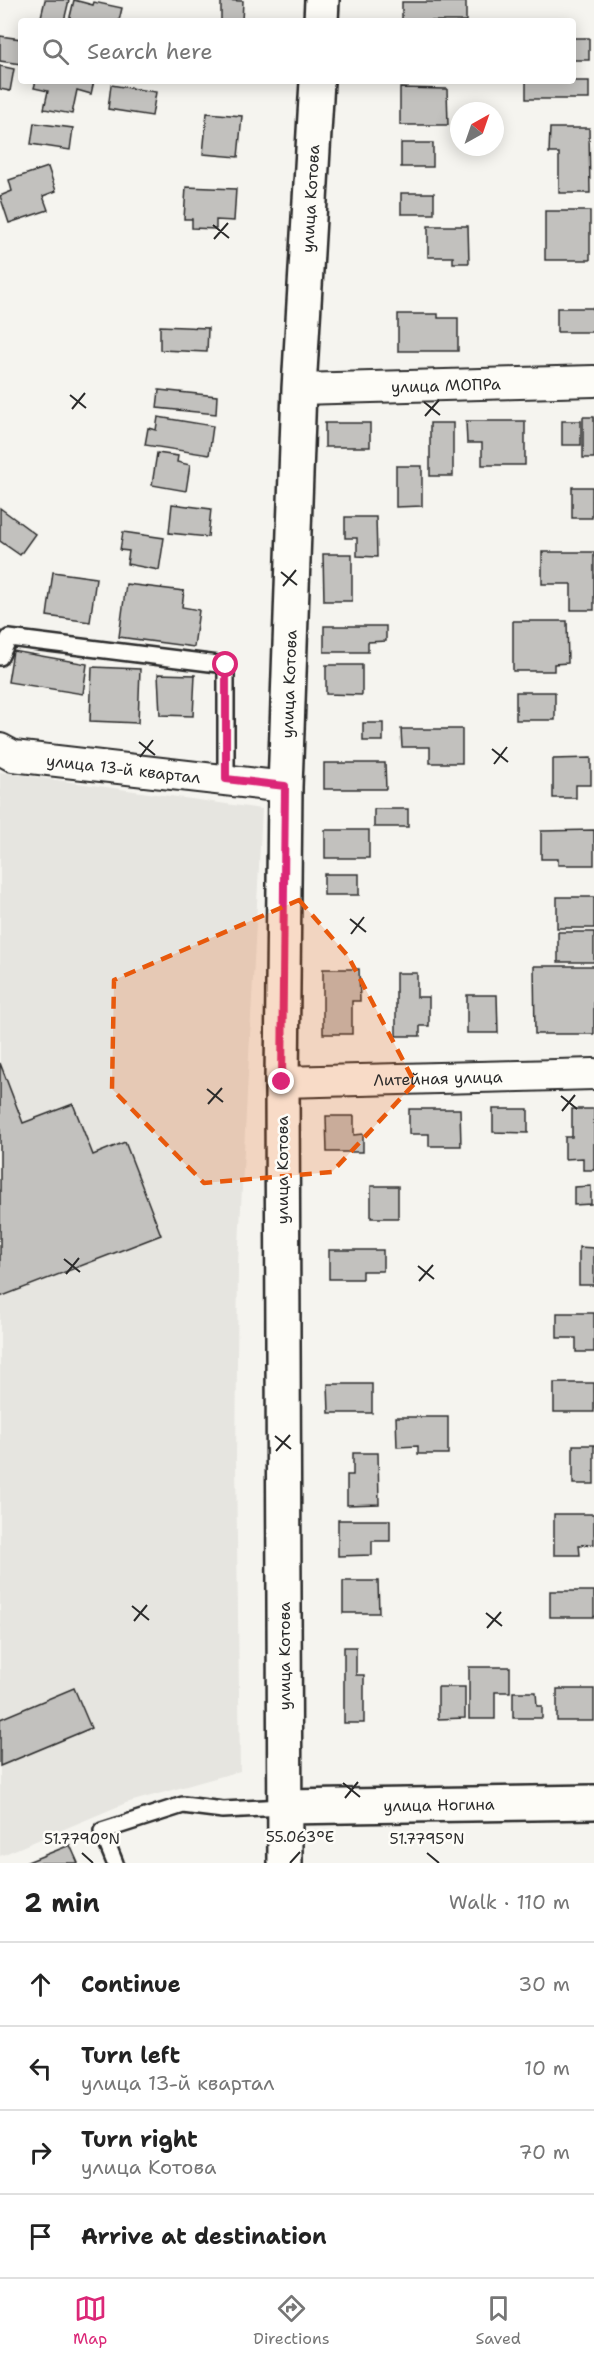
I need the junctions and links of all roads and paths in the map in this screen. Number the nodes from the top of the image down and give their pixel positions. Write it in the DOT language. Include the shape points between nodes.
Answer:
graph roads {
  1 [pos="322,0"];
  2 [pos="321,18"];
  3 [pos="317,84"];
  4 [pos="594,381"];
  5 [pos="299,389"];
  6 [pos="0,657"];
  7 [pos="0,749"];
  8 [pos="226,779"];
  9 [pos="285,786"];
  10 [pos="594,1074"];
  11 [pos="282,1082"];
  12 [pos="594,1802"];
  13 [pos="285,1808"];
  14 [pos="115,1863"];
  15 [pos="285,1863"];
  1 -- 2 [label="street"];
  3 -- 5 [label="street, улица Котова"];
  4 -- 5 [label="street, улица МОПРа"];
  5 -- 9 [label="street, улица Котова"];
  6 -- 8 [label="lane" via="9,638 226,665"];
  7 -- 8 [label="street, улица 13-й квартал" via="13,756"];
  8 -- 9 [label="street, улица 13-й квартал"];
  9 -- 11 [label="street, улица Котова"];
  10 -- 11 [label="street, Литейная улица"];
  11 -- 13 [label="street, улица Котова"];
  12 -- 13 [label="street, улица Ногина"];
  13 -- 14 [label="lane" via="224,1810 183,1805 102,1830"];
  13 -- 15 [label="street, улица Котова"];
}
